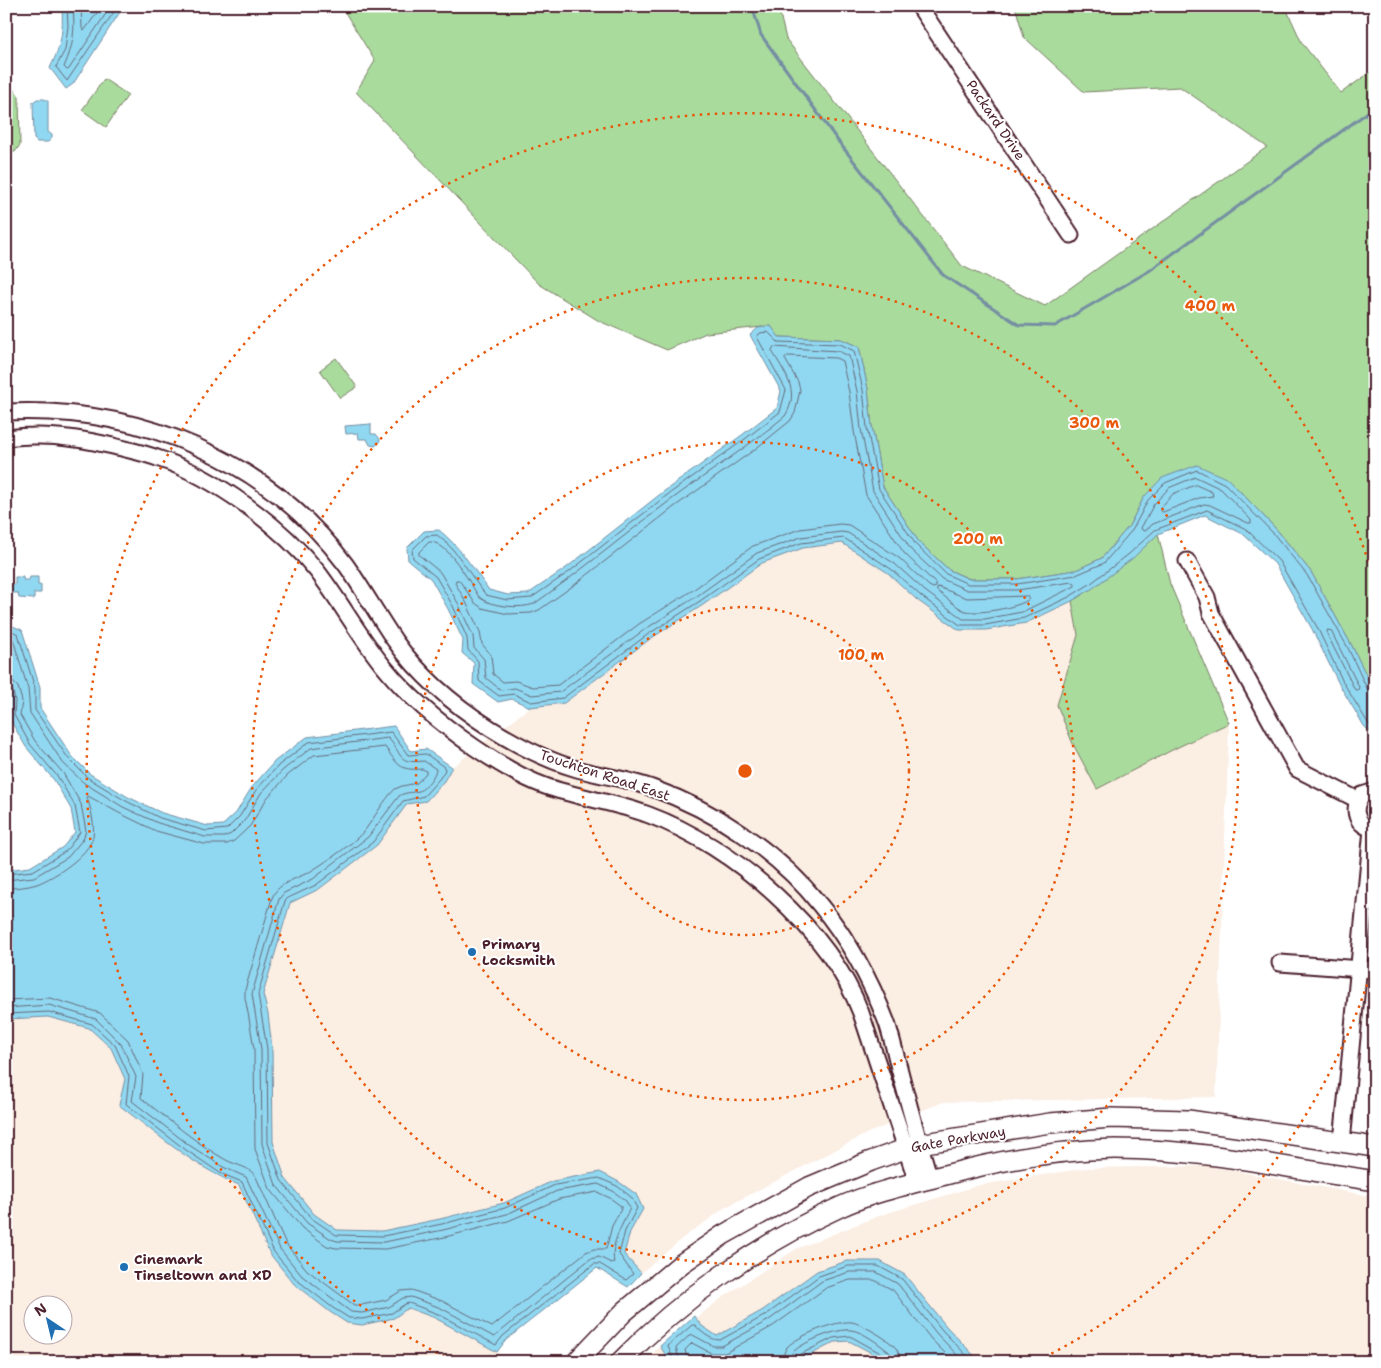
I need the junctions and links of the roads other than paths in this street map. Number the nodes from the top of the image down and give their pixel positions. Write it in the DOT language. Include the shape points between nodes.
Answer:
graph roads {
  1 [pos="919,6"];
  2 [pos="1071,235"];
  3 [pos="6,412"];
  4 [pos="34,412"];
  5 [pos="58,413"];
  6 [pos="32,436"];
  7 [pos="57,437"];
  8 [pos="6,438"];
  9 [pos="337,554"];
  10 [pos="1187,561"];
  11 [pos="316,570"];
  12 [pos="576,768"];
  13 [pos="1375,791"];
  14 [pos="571,793"];
  15 [pos="1358,800"];
  16 [pos="1374,829"];
  17 [pos="764,850"];
  18 [pos="784,868"];
  19 [pos="749,873"];
  20 [pos="762,884"];
  21 [pos="1280,963"];
  22 [pos="1359,968"];
  23 [pos="1375,970"];
  24 [pos="1342,1142"];
  25 [pos="912,1146"];
  26 [pos="1375,1147"];
  27 [pos="923,1181"];
  28 [pos="1375,1181"];
  29 [pos="576,1362"];
  30 [pos="620,1362"];
  1 -- 2 [label="street, Packard Drive"];
  3 -- 4 [label="street, Touchton Road East"];
  4 -- 5 [label="street, Touchton Road East"];
  4 -- 6 [label="street"];
  5 -- 7 [label="street"];
  5 -- 9 [label="street, Touchton Road East" via="134,424 216,454 294,508"];
  6 -- 7 [label="street, Touchton Road East"];
  6 -- 8 [label="street, Touchton Road East"];
  7 -- 11 [label="street, Touchton Road East" via="141,452 192,473 267,520"];
  9 -- 11 [label="street"];
  9 -- 12 [label="street, Touchton Road East" via="397,644 458,707 518,745"];
  10 -- 15 [label="street" via="1207,596 1210,613 1296,768"];
  11 -- 14 [label="street, Touchton Road East" via="385,668 436,720 506,767 544,785"];
  12 -- 14 [label="street"];
  12 -- 17 [label="street, Touchton Road East" via="622,778 675,797"];
  13 -- 15 [label="street"];
  14 -- 19 [label="street, Touchton Road East" via="648,814 683,829"];
  15 -- 16 [label="street" via="1357,818 1366,827"];
  16 -- 22 [label="street"];
  17 -- 18 [label="street, Touchton Road East"];
  17 -- 19 [label="street"];
  18 -- 20 [label="street"];
  18 -- 25 [label="street, Touchton Road East" via="838,928 869,979 888,1026"];
  19 -- 20 [label="street, Touchton Road East"];
  20 -- 25 [label="street, Touchton Road East" via="818,942 850,987"];
  21 -- 22 [label="street"];
  22 -- 23 [label="street"];
  22 -- 24 [label="street"];
  24 -- 25 [label="main road, Gate Parkway" via="1188,1120 1111,1118 1040,1125"];
  24 -- 26 [label="main road, Gate Parkway"];
  25 -- 27 [label="street, Touchton Road East"];
  25 -- 29 [label="main road, Gate Parkway" via="809,1187 723,1236 682,1264 624,1312"];
  27 -- 28 [label="main road, Gate Parkway" via="1007,1159 1114,1149 1196,1154"];
  27 -- 30 [label="main road, Gate Parkway" via="880,1192 841,1207 785,1235 685,1303"];
}
